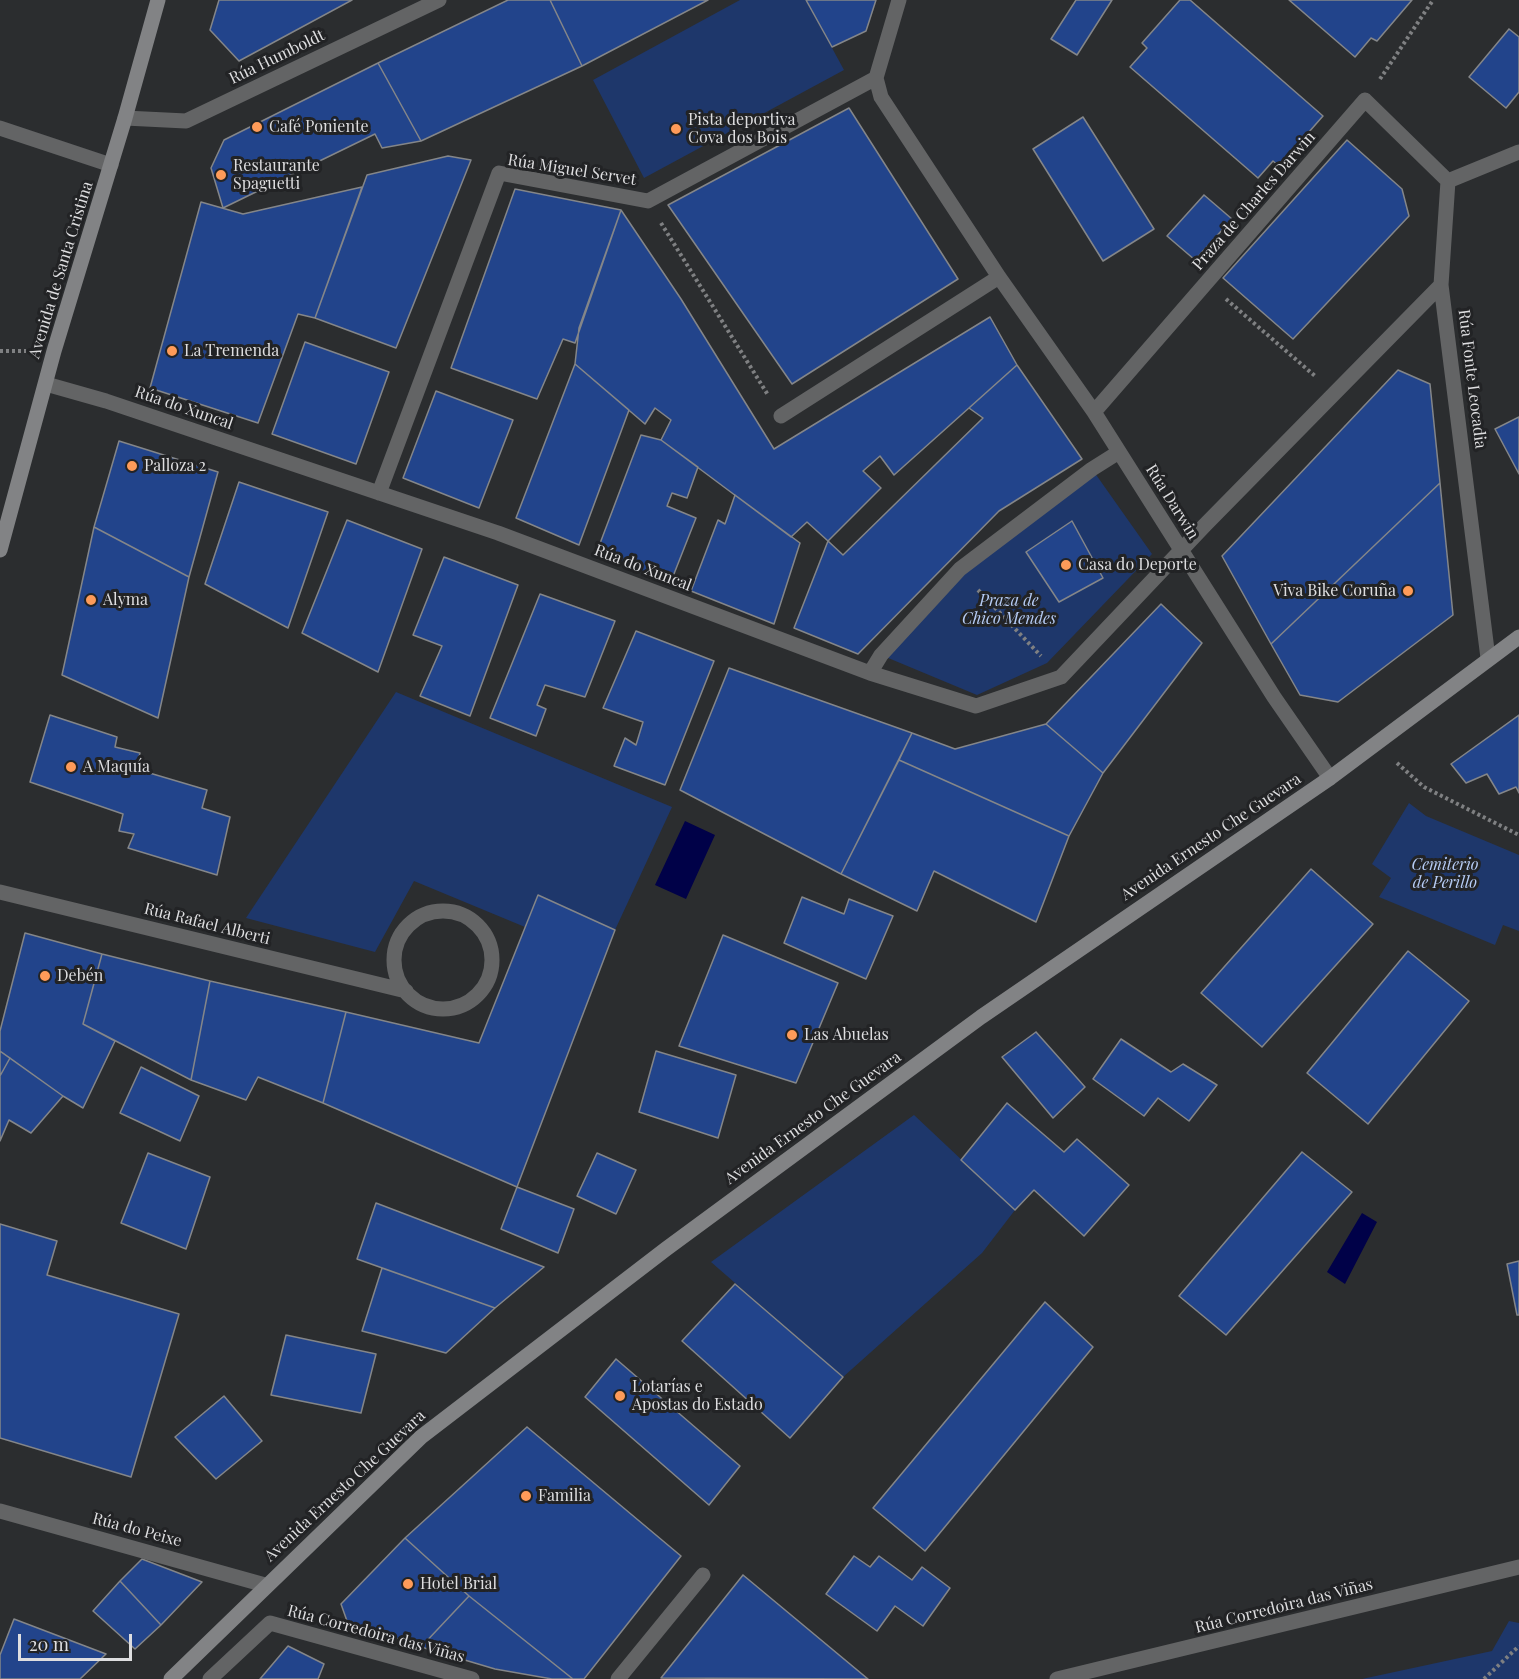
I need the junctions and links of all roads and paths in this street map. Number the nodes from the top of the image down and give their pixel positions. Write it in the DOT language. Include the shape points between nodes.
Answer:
graph roads {
  1 [pos="158,0"];
  2 [pos="439,0"];
  3 [pos="899,0"];
  4 [pos="1433,0"];
  5 [pos="876,78"];
  6 [pos="1365,100"];
  7 [pos="125,118"];
  8 [pos="0,128"];
  9 [pos="1519,152"];
  10 [pos="111,165"];
  11 [pos="1448,181"];
  12 [pos="648,201"];
  13 [pos="999,278"];
  14 [pos="1207,282"];
  15 [pos="1441,285"];
  16 [pos="46,384"];
  17 [pos="1335,392"];
  18 [pos="1094,412"];
  19 [pos="781,416"];
  20 [pos="1119,452"];
  21 [pos="379,493"];
  22 [pos="1181,549"];
  23 [pos="0,550"];
  24 [pos="960,569"];
  25 [pos="1519,637"];
  26 [pos="1488,658"];
  27 [pos="870,673"];
  28 [pos="1061,677"];
  29 [pos="1376,743"];
  30 [pos="1330,778"];
  31 [pos="1519,835"];
  32 [pos="0,892"];
  33 [pos="406,991"];
  34 [pos="0,1511"];
  35 [pos="1519,1566"];
  36 [pos="703,1575"];
  37 [pos="265,1585"];
  38 [pos="1519,1646"];
  39 [pos="171,1679"];
  40 [pos="210,1679"];
  41 [pos="472,1679"];
  42 [pos="618,1679"];
  43 [pos="1057,1679"];
  44 [pos="1484,1679"];
  1 -- 7 [label="main road, Avenida de Santa Cristina"];
  2 -- 7 [label="street, Rúa Humboldt" via="186,121"];
  3 -- 5 [label="street"];
  4 -- 6 [label="path"];
  5 -- 12 [label="street, Rúa Miguel Servet"];
  5 -- 13 [label="street, Rúa Darwin" via="881,98"];
  6 -- 11 [label="street"];
  6 -- 14 [label="street, Praza de Charles Darwin"];
  7 -- 10 [label="main road, Avenida de Santa Cristina"];
  8 -- 10 [label="street"];
  9 -- 11 [label="street"];
  10 -- 16 [label="main road, Avenida de Santa Cristina"];
  11 -- 15 [label="street, Rúa Fonte Leocadia"];
  12 -- 19 [label="path"];
  12 -- 21 [label="street, Rúa Miguel Servet" via="499,173"];
  13 -- 18 [label="street, Rúa Darwin"];
  13 -- 19 [label="street"];
  14 -- 17 [label="path"];
  14 -- 18 [label="street, Praza de Charles Darwin"];
  15 -- 17 [label="street"];
  15 -- 26 [label="street, Rúa Fonte Leocadia"];
  16 -- 21 [label="street, Rúa do Xuncal"];
  16 -- 23 [label="main road, Avenida de Santa Cristina"];
  17 -- 22 [label="street"];
  18 -- 20 [label="street, Rúa Darwin"];
  20 -- 22 [label="street, Rúa Darwin"];
  20 -- 24 [label="street"];
  21 -- 27 [label="street, Rúa do Xuncal" via="498,533"];
  22 -- 28 [label="street, Rúa do Xuncal"];
  22 -- 30 [label="street, Rúa Darwin"];
  24 -- 27 [label="street" via="880,655"];
  24 -- 28 [label="path"];
  25 -- 26 [label="main road, Avenida Ernesto Che Guevara"];
  26 -- 29 [label="main road, Avenida Ernesto Che Guevara"];
  27 -- 28 [label="street, Rúa do Xuncal" via="976,706"];
  29 -- 30 [label="main road, Avenida Ernesto Che Guevara"];
  29 -- 31 [label="path" via="1424,787"];
  30 -- 37 [label="main road, Avenida Ernesto Che Guevara" via="981,1017 666,1249 421,1437"];
  32 -- 33 [label="street, Rúa Rafael Alberti"];
  33 -- 33 [label="street, Rúa Rafael Alberti" via="433,1008 448,1009 477,996 486,983 492,953 478,925 465,915 449,911 416,918 396,945 397,977"];
  34 -- 37 [label="street, Rúa do Peixe"];
  35 -- 43 [label="street, Rúa Corredoira das Viñas"];
  36 -- 42 [label="street"];
  37 -- 39 [label="main road, Avenida Ernesto Che Guevara"];
  38 -- 44 [label="path"];
  40 -- 41 [label="street, Rúa Corredoira das Viñas" via="270,1623"];
}
